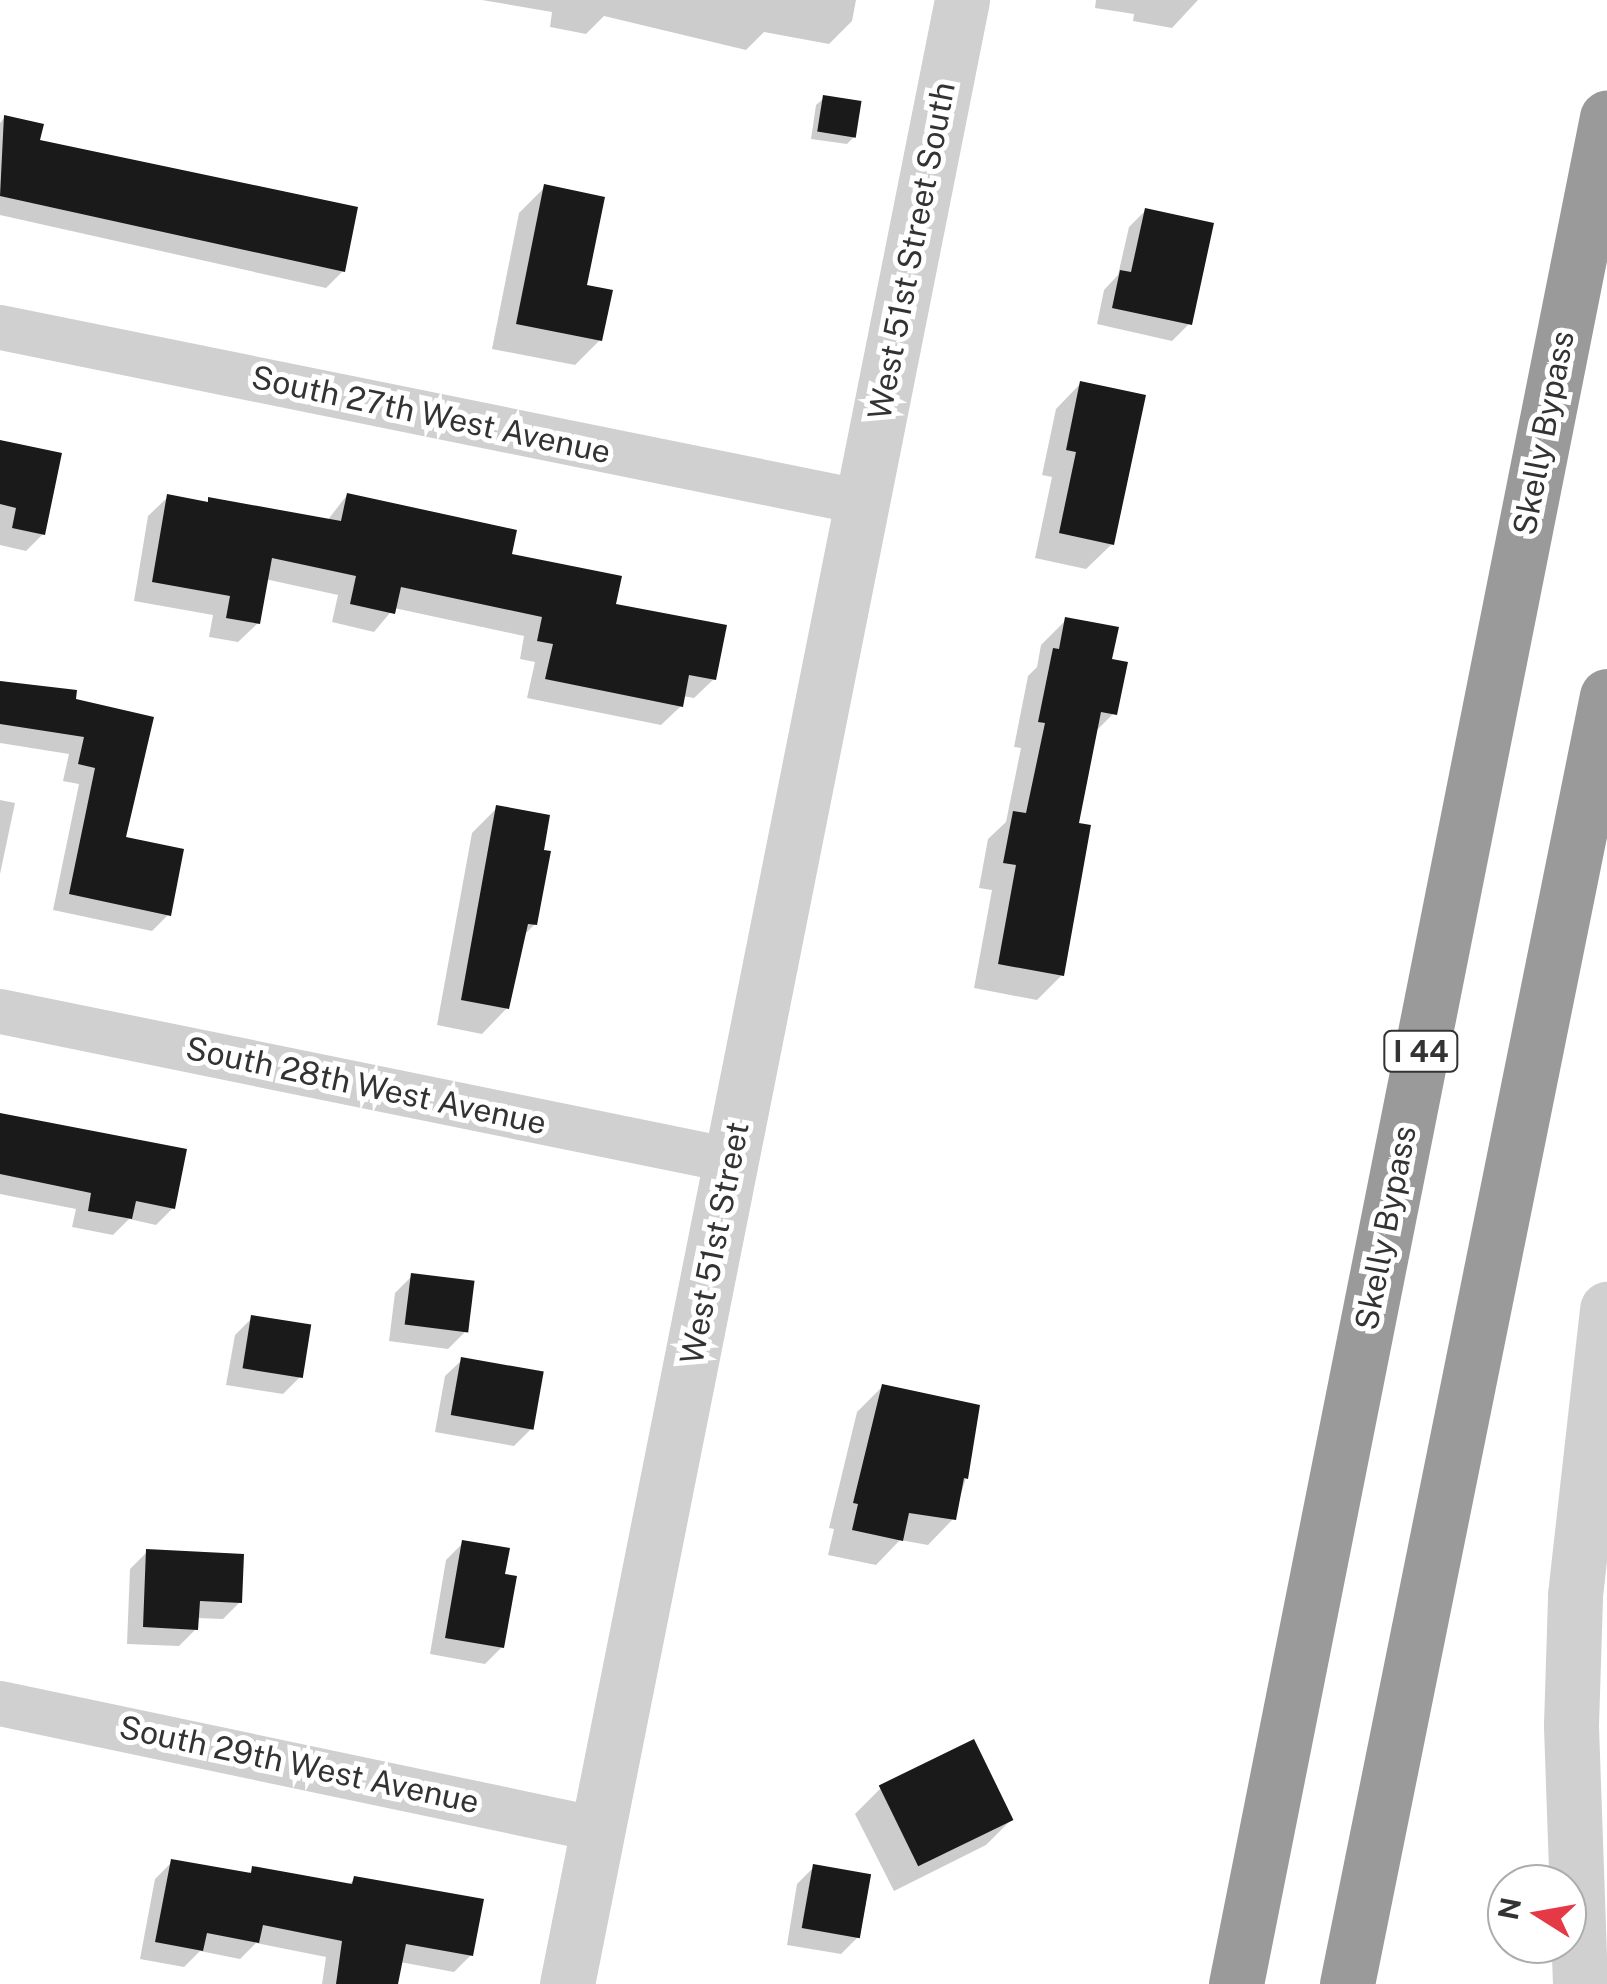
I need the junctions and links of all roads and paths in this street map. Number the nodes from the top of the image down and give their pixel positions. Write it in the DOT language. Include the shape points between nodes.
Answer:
graph roads {
  1 [pos="962,0"];
  2 [pos="1607,118"];
  3 [pos="0,327"];
  4 [pos="863,502"];
  5 [pos="1607,696"];
  6 [pos="0,1011"];
  7 [pos="731,1160"];
  8 [pos="1607,1309"];
  9 [pos="1420,1620"];
  10 [pos="0,1703"];
  11 [pos="598,1829"];
  12 [pos="567,1984"];
  13 [pos="1236,1984"];
  14 [pos="1346,1984"];
  15 [pos="1381,1984"];
  16 [pos="1580,1984"];
  1 -- 4 [label="street, West 51st Street South"];
  2 -- 13 [label="highway, Skelly Bypass / I 44"];
  3 -- 4 [label="street, South 27th West Avenue"];
  4 -- 7 [label="street, West 51st Street"];
  5 -- 9 [label="highway"];
  6 -- 7 [label="street, South 28th West Avenue"];
  7 -- 11 [label="street, West 51st Street"];
  8 -- 16 [label="street" via="1574,1596"];
  9 -- 14 [label="highway"];
  9 -- 15 [label="highway"];
  10 -- 11 [label="street, South 29th West Avenue"];
  11 -- 12 [label="street, West 51st Street"];
}
